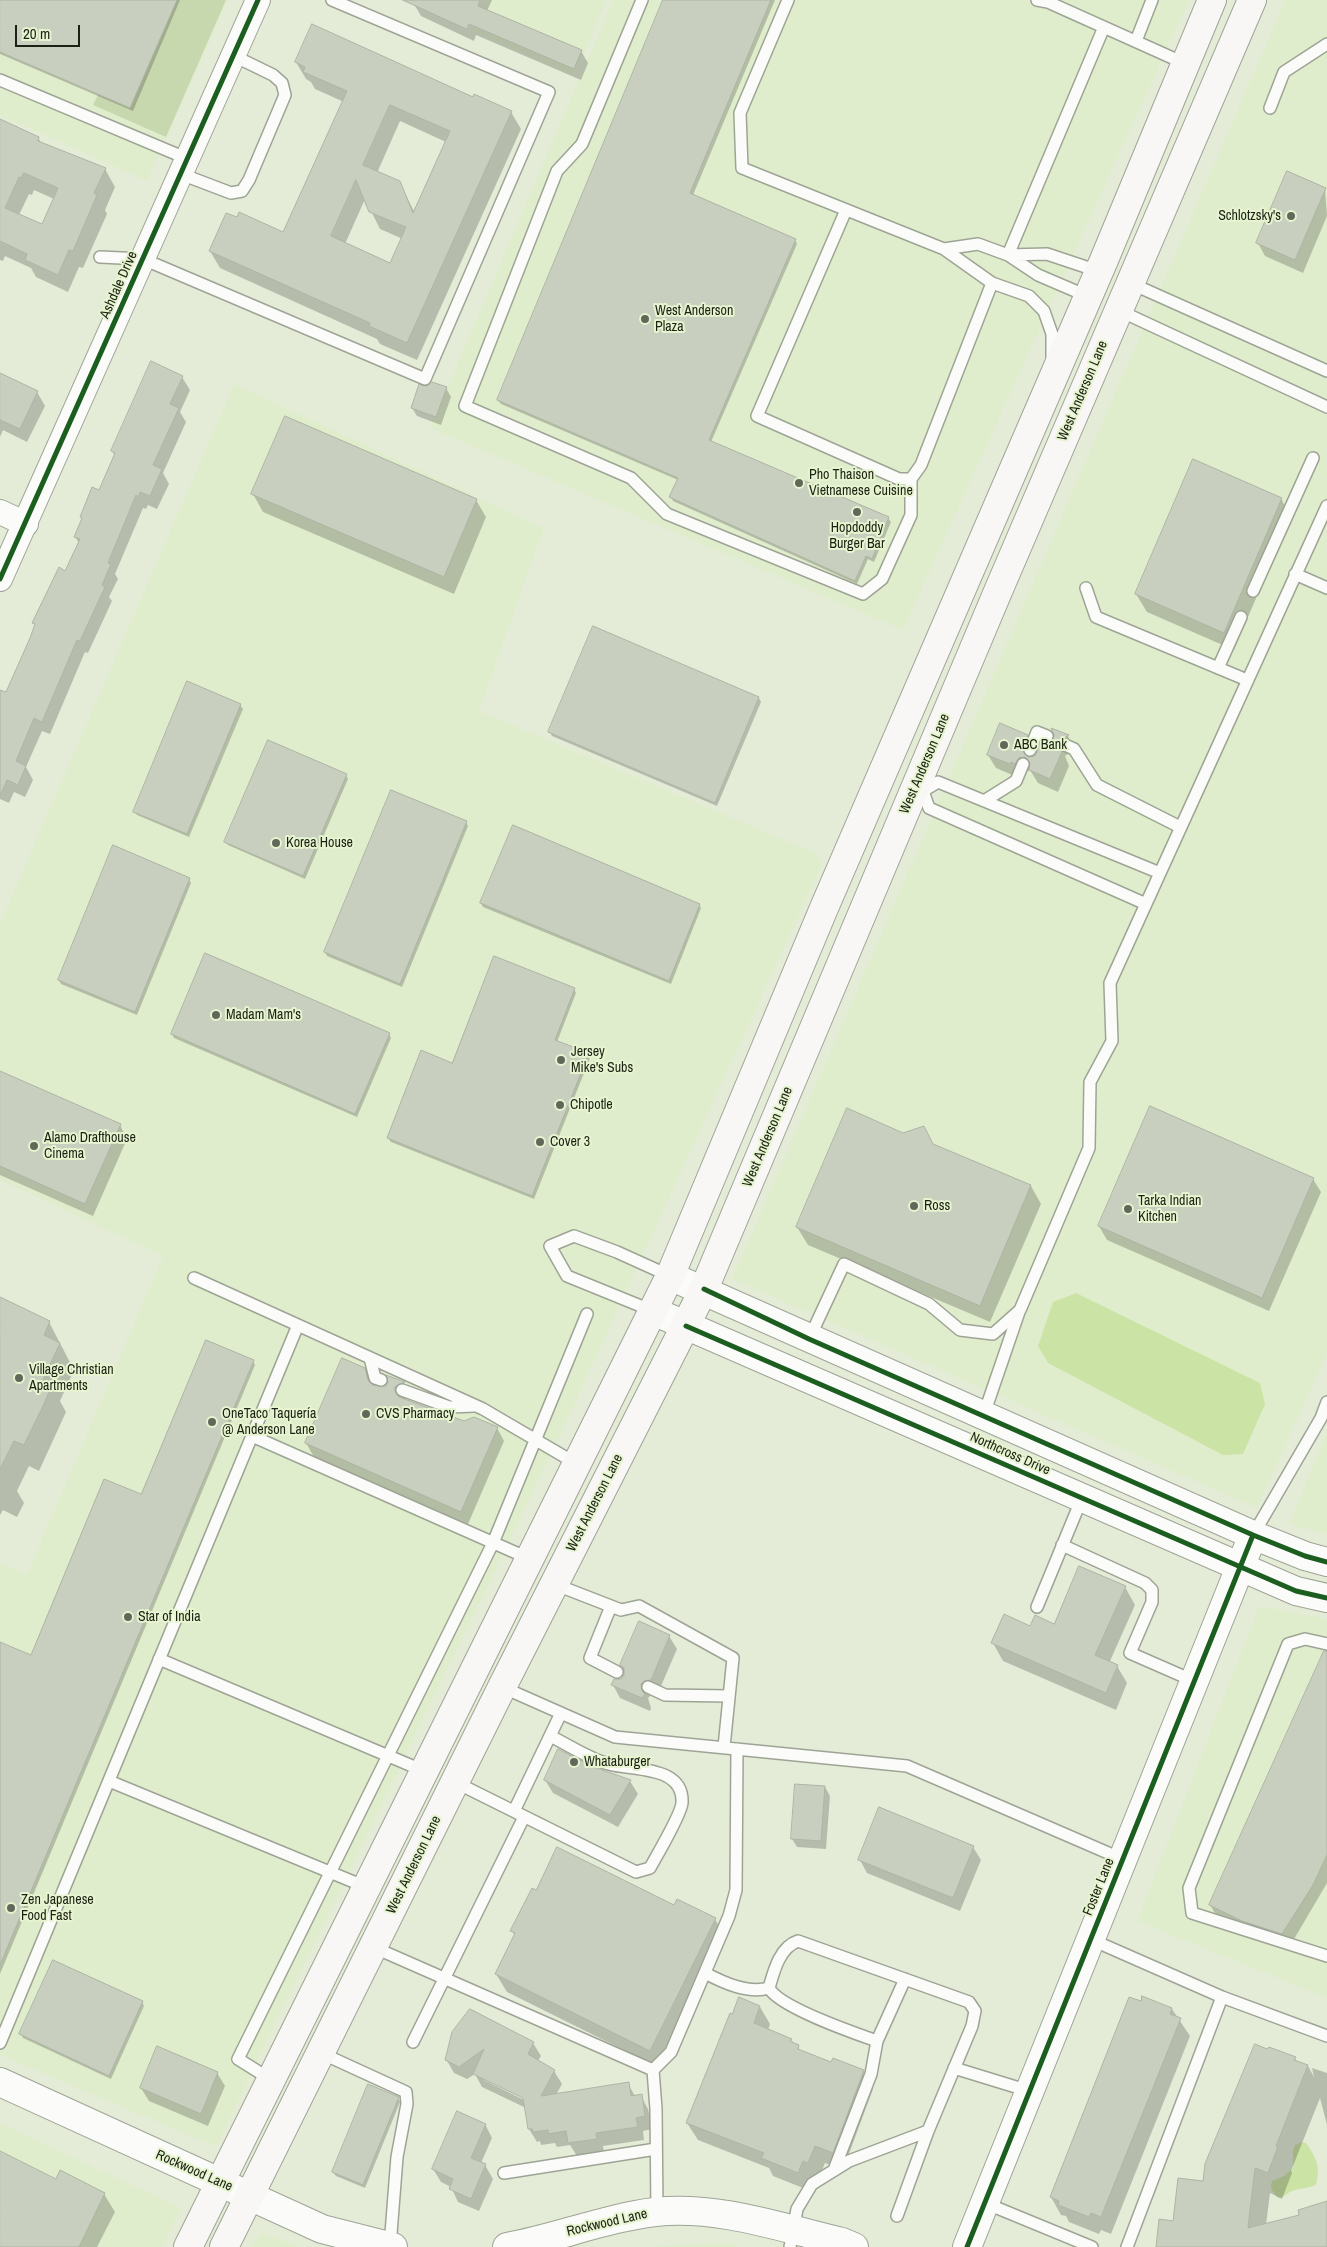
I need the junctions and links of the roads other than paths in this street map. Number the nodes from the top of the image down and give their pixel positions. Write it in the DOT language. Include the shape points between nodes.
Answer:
graph roads {
  1 [pos="258,0"];
  2 [pos="332,0"];
  3 [pos="642,0"];
  4 [pos="788,0"];
  5 [pos="1037,0"];
  6 [pos="1152,0"];
  7 [pos="1212,0"];
  8 [pos="1252,0"];
  9 [pos="1104,27"];
  10 [pos="1136,41"];
  11 [pos="1327,44"];
  12 [pos="234,56"];
  13 [pos="1186,64"];
  14 [pos="0,80"];
  15 [pos="1270,108"];
  16 [pos="184,167"];
  17 [pos="846,210"];
  18 [pos="944,249"];
  19 [pos="1008,255"];
  20 [pos="100,257"];
  21 [pos="143,259"];
  22 [pos="1098,271"];
  23 [pos="992,283"];
  24 [pos="1130,283"];
  25 [pos="1087,296"];
  26 [pos="1118,310"];
  27 [pos="1327,371"];
  28 [pos="1052,377"];
  29 [pos="1327,407"];
  30 [pos="1313,458"];
  31 [pos="911,479"];
  32 [pos="1327,506"];
  33 [pos="0,512"];
  34 [pos="26,524"];
  35 [pos="1295,574"];
  36 [pos="0,579"];
  37 [pos="1086,588"];
  38 [pos="1327,588"];
  39 [pos="1253,591"];
  40 [pos="1241,617"];
  41 [pos="1218,668"];
  42 [pos="1247,680"];
  43 [pos="1047,736"];
  44 [pos="1065,745"];
  45 [pos="1030,750"];
  46 [pos="1023,764"];
  47 [pos="882,776"];
  48 [pos="919,790"];
  49 [pos="984,801"];
  50 [pos="1180,827"];
  51 [pos="1160,873"];
  52 [pos="1146,904"];
  53 [pos="824,908"];
  54 [pos="792,1078"];
  55 [pos="670,1276"];
  56 [pos="194,1278"];
  57 [pos="704,1289"];
  58 [pos="1020,1310"];
  59 [pos="653,1311"];
  60 [pos="587,1314"];
  61 [pos="298,1325"];
  62 [pos="686,1326"];
  63 [pos="809,1339"];
  64 [pos="370,1358"];
  65 [pos="381,1380"];
  66 [pos="402,1390"];
  67 [pos="1327,1402"];
  68 [pos="475,1406"];
  69 [pos="984,1414"];
  70 [pos="252,1436"];
  71 [pos="534,1439"];
  72 [pos="973,1450"];
  73 [pos="577,1464"];
  74 [pos="1082,1498"];
  75 [pos="1253,1535"];
  76 [pos="493,1543"];
  77 [pos="1062,1546"];
  78 [pos="530,1559"];
  79 [pos="1327,1562"];
  80 [pos="1239,1566"];
  81 [pos="554,1584"];
  82 [pos="1327,1598"];
  83 [pos="611,1606"];
  84 [pos="1037,1607"];
  85 [pos="1327,1644"];
  86 [pos="159,1659"];
  87 [pos="617,1672"];
  88 [pos="1194,1681"];
  89 [pos="502,1687"];
  90 [pos="648,1687"];
  91 [pos="729,1696"];
  92 [pos="561,1713"];
  93 [pos="550,1736"];
  94 [pos="724,1747"];
  95 [pos="737,1748"];
  96 [pos="388,1755"];
  97 [pos="424,1771"];
  98 [pos="109,1781"];
  99 [pos="455,1782"];
  100 [pos="519,1814"];
  101 [pos="1122,1859"];
  102 [pos="331,1871"];
  103 [pos="366,1887"];
  104 [pos="1090,1939"];
  105 [pos="373,1947"];
  106 [pos="1327,1956"];
  107 [pos="704,1973"];
  108 [pos="444,1979"];
  109 [pos="905,1980"];
  110 [pos="769,1988"];
  111 [pos="1222,1997"];
  112 [pos="1327,2036"];
  113 [pos="877,2041"];
  114 [pos="413,2042"];
  115 [pos="0,2043"];
  116 [pos="321,2053"];
  117 [pos="954,2068"];
  118 [pos="653,2070"];
  119 [pos="270,2079"];
  120 [pos="0,2082"];
  121 [pos="1029,2091"];
  122 [pos="928,2131"];
  123 [pos="656,2149"];
  124 [pos="834,2170"];
  125 [pos="504,2174"];
  126 [pos="218,2182"];
  127 [pos="250,2195"];
  128 [pos="984,2203"];
  129 [pos="657,2212"];
  130 [pos="897,2216"];
  131 [pos="792,2239"];
  132 [pos="513,2246"];
  133 [pos="188,2247"];
  134 [pos="224,2247"];
  135 [pos="391,2247"];
  136 [pos="854,2247"];
  137 [pos="967,2247"];
  138 [pos="1092,2247"];
  139 [pos="1126,2247"];
  1 -- 12 [label="street, Ashdale Drive"];
  2 -- 21 [label="lane" via="549,92 425,379"];
  3 -- 31 [label="lane" via="582,144 558,171 465,406 631,478 666,514 863,594 882,579 911,515"];
  4 -- 17 [label="lane" via="740,113 742,168"];
  5 -- 9 [label="lane"];
  6 -- 10 [label="lane"];
  7 -- 13 [label="main road"];
  8 -- 24 [label="main road, West Anderson Lane"];
  9 -- 10 [label="lane"];
  9 -- 19 [label="lane"];
  10 -- 13 [label="lane"];
  11 -- 15 [label="lane" via="1284,72"];
  12 -- 16 [label="street, Ashdale Drive"];
  12 -- 16 [label="lane" via="273,75 282,83 285,95 249,180 242,191 231,193"];
  13 -- 22 [label="main road"];
  14 -- 16 [label="lane"];
  16 -- 21 [label="street, Ashdale Drive"];
  17 -- 18 [label="lane"];
  17 -- 31 [label="lane" via="757,416 899,479"];
  18 -- 19 [label="lane" via="978,244"];
  18 -- 23 [label="lane"];
  19 -- 22 [label="lane" via="1047,254"];
  19 -- 25 [label="lane" via="1038,275"];
  20 -- 21 [label="lane"];
  21 -- 34 [label="street, Ashdale Drive"];
  22 -- 24 [label="main road"];
  22 -- 25 [label="main road"];
  23 -- 28 [label="lane" via="1029,296 1044,311 1052,334"];
  23 -- 31 [label="lane" via="920,465"];
  24 -- 26 [label="main road, West Anderson Lane"];
  24 -- 27 [label="lane"];
  25 -- 26 [label="main road"];
  25 -- 28 [label="main road"];
  26 -- 29 [label="lane"];
  26 -- 48 [label="main road, West Anderson Lane"];
  28 -- 47 [label="main road"];
  30 -- 39 [label="lane"];
  32 -- 35 [label="lane"];
  33 -- 34 [label="street"];
  34 -- 36 [label="street, Ashdale Drive"];
  35 -- 38 [label="lane"];
  35 -- 42 [label="lane"];
  37 -- 41 [label="lane" via="1096,617"];
  40 -- 41 [label="lane"];
  41 -- 42 [label="lane"];
  42 -- 50 [label="lane"];
  43 -- 45 [label="lane" via="1038,732"];
  44 -- 50 [label="lane" via="1074,749 1097,786"];
  46 -- 49 [label="lane" via="1016,781"];
  47 -- 48 [label="main road"];
  47 -- 53 [label="main road"];
  48 -- 49 [label="lane" via="938,782"];
  48 -- 52 [label="lane" via="929,808"];
  48 -- 54 [label="main road, West Anderson Lane"];
  49 -- 51 [label="lane"];
  50 -- 51 [label="lane"];
  51 -- 52 [label="lane"];
  52 -- 58 [label="lane" via="1110,984 1112,1041 1090,1082 1089,1148"];
  53 -- 54 [label="main road" via="836,936 792,1037"];
  53 -- 55 [label="main road"];
  54 -- 57 [label="main road, West Anderson Lane"];
  55 -- 57 [label="street, Northcross Drive"];
  55 -- 59 [label="main road"];
  55 -- 59 [label="lane" via="574,1236 550,1246 567,1276"];
  56 -- 61 [label="lane"];
  57 -- 62 [label="main road, West Anderson Lane"];
  57 -- 63 [label="street, Northcross Drive"];
  58 -- 63 [label="lane" via="993,1334 960,1330 929,1304 844,1264"];
  58 -- 69 [label="lane"];
  59 -- 62 [label="street, Northcross Drive"];
  59 -- 73 [label="main road"];
  60 -- 71 [label="lane"];
  61 -- 64 [label="lane"];
  61 -- 70 [label="lane"];
  62 -- 72 [label="street, Northcross Drive"];
  62 -- 81 [label="main road, West Anderson Lane"];
  63 -- 69 [label="street, Northcross Drive"];
  64 -- 65 [label="lane" via="375,1378"];
  64 -- 68 [label="lane"];
  66 -- 68 [label="lane" via="449,1407"];
  67 -- 75 [label="lane" via="1321,1418"];
  68 -- 71 [label="lane"];
  69 -- 72 [label="street"];
  69 -- 75 [label="street, Northcross Drive"];
  70 -- 76 [label="lane"];
  70 -- 86 [label="lane"];
  71 -- 73 [label="lane"];
  71 -- 76 [label="lane"];
  72 -- 74 [label="street, Northcross Drive"];
  73 -- 78 [label="main road"];
  74 -- 77 [label="lane"];
  74 -- 80 [label="street, Northcross Drive"];
  75 -- 79 [label="street, Northcross Drive"];
  75 -- 80 [label="street, Foster Lane"];
  76 -- 78 [label="lane"];
  76 -- 96 [label="lane"];
  77 -- 84 [label="lane"];
  77 -- 88 [label="lane" via="1145,1583 1152,1590 1152,1602 1130,1653"];
  78 -- 97 [label="main road"];
  80 -- 82 [label="street, Northcross Drive" via="1296,1591"];
  80 -- 88 [label="street, Foster Lane"];
  81 -- 83 [label="lane"];
  81 -- 89 [label="main road, West Anderson Lane"];
  83 -- 87 [label="lane" via="590,1658"];
  83 -- 91 [label="lane" via="621,1610 639,1606 733,1658"];
  85 -- 106 [label="lane" via="1305,1639 1288,1644 1189,1888 1192,1913"];
  86 -- 96 [label="lane"];
  86 -- 98 [label="lane"];
  88 -- 101 [label="street, Foster Lane"];
  89 -- 92 [label="lane"];
  89 -- 99 [label="main road, West Anderson Lane"];
  90 -- 91 [label="lane" via="665,1695"];
  91 -- 94 [label="lane"];
  92 -- 93 [label="lane"];
  92 -- 94 [label="lane" via="615,1737"];
  93 -- 100 [label="lane"];
  93 -- 100 [label="lane" via="608,1764 662,1773 672,1779 681,1792 682,1804 650,1868 636,1872"];
  94 -- 95 [label="lane"];
  95 -- 101 [label="lane" via="907,1766"];
  95 -- 107 [label="lane" via="736,1890 729,1916"];
  96 -- 97 [label="lane"];
  96 -- 102 [label="lane"];
  97 -- 99 [label="main road"];
  97 -- 103 [label="main road"];
  98 -- 102 [label="lane"];
  98 -- 115 [label="lane"];
  99 -- 100 [label="lane"];
  99 -- 105 [label="main road, West Anderson Lane"];
  100 -- 108 [label="lane"];
  101 -- 104 [label="street, Foster Lane"];
  102 -- 103 [label="lane"];
  102 -- 119 [label="lane" via="238,2059"];
  103 -- 119 [label="main road"];
  104 -- 111 [label="lane"];
  104 -- 121 [label="street, Foster Lane"];
  105 -- 108 [label="lane"];
  105 -- 116 [label="main road, West Anderson Lane"];
  107 -- 110 [label="lane" via="757,1992"];
  107 -- 118 [label="lane" via="670,2052"];
  108 -- 114 [label="lane"];
  108 -- 118 [label="lane"];
  109 -- 110 [label="lane" via="798,1941 790,1944 776,1964"];
  109 -- 113 [label="lane"];
  109 -- 117 [label="lane" via="969,2002 975,2011"];
  110 -- 113 [label="lane" via="773,1995 795,2007"];
  111 -- 112 [label="lane"];
  111 -- 139 [label="lane"];
  113 -- 124 [label="lane" via="871,2074"];
  116 -- 127 [label="main road, West Anderson Lane"];
  116 -- 135 [label="lane" via="406,2092 407,2104 397,2157"];
  117 -- 121 [label="lane"];
  117 -- 122 [label="lane"];
  118 -- 123 [label="lane"];
  119 -- 126 [label="main road"];
  120 -- 126 [label="street, Rockwood Lane"];
  121 -- 128 [label="street, Foster Lane"];
  122 -- 124 [label="lane" via="849,2161"];
  122 -- 130 [label="lane"];
  123 -- 125 [label="lane"];
  123 -- 129 [label="lane"];
  124 -- 131 [label="lane" via="812,2184 797,2209"];
  126 -- 127 [label="street, Rockwood Lane"];
  126 -- 133 [label="main road"];
  127 -- 134 [label="main road, West Anderson Lane"];
  127 -- 135 [label="street, Rockwood Lane" via="322,2229"];
  128 -- 137 [label="street, Foster Lane"];
  128 -- 138 [label="lane"];
  129 -- 131 [label="street, Rockwood Lane" via="732,2216"];
  129 -- 132 [label="street, Rockwood Lane" via="622,2217"];
  131 -- 136 [label="street, Rockwood Lane" via="842,2242"];
}
